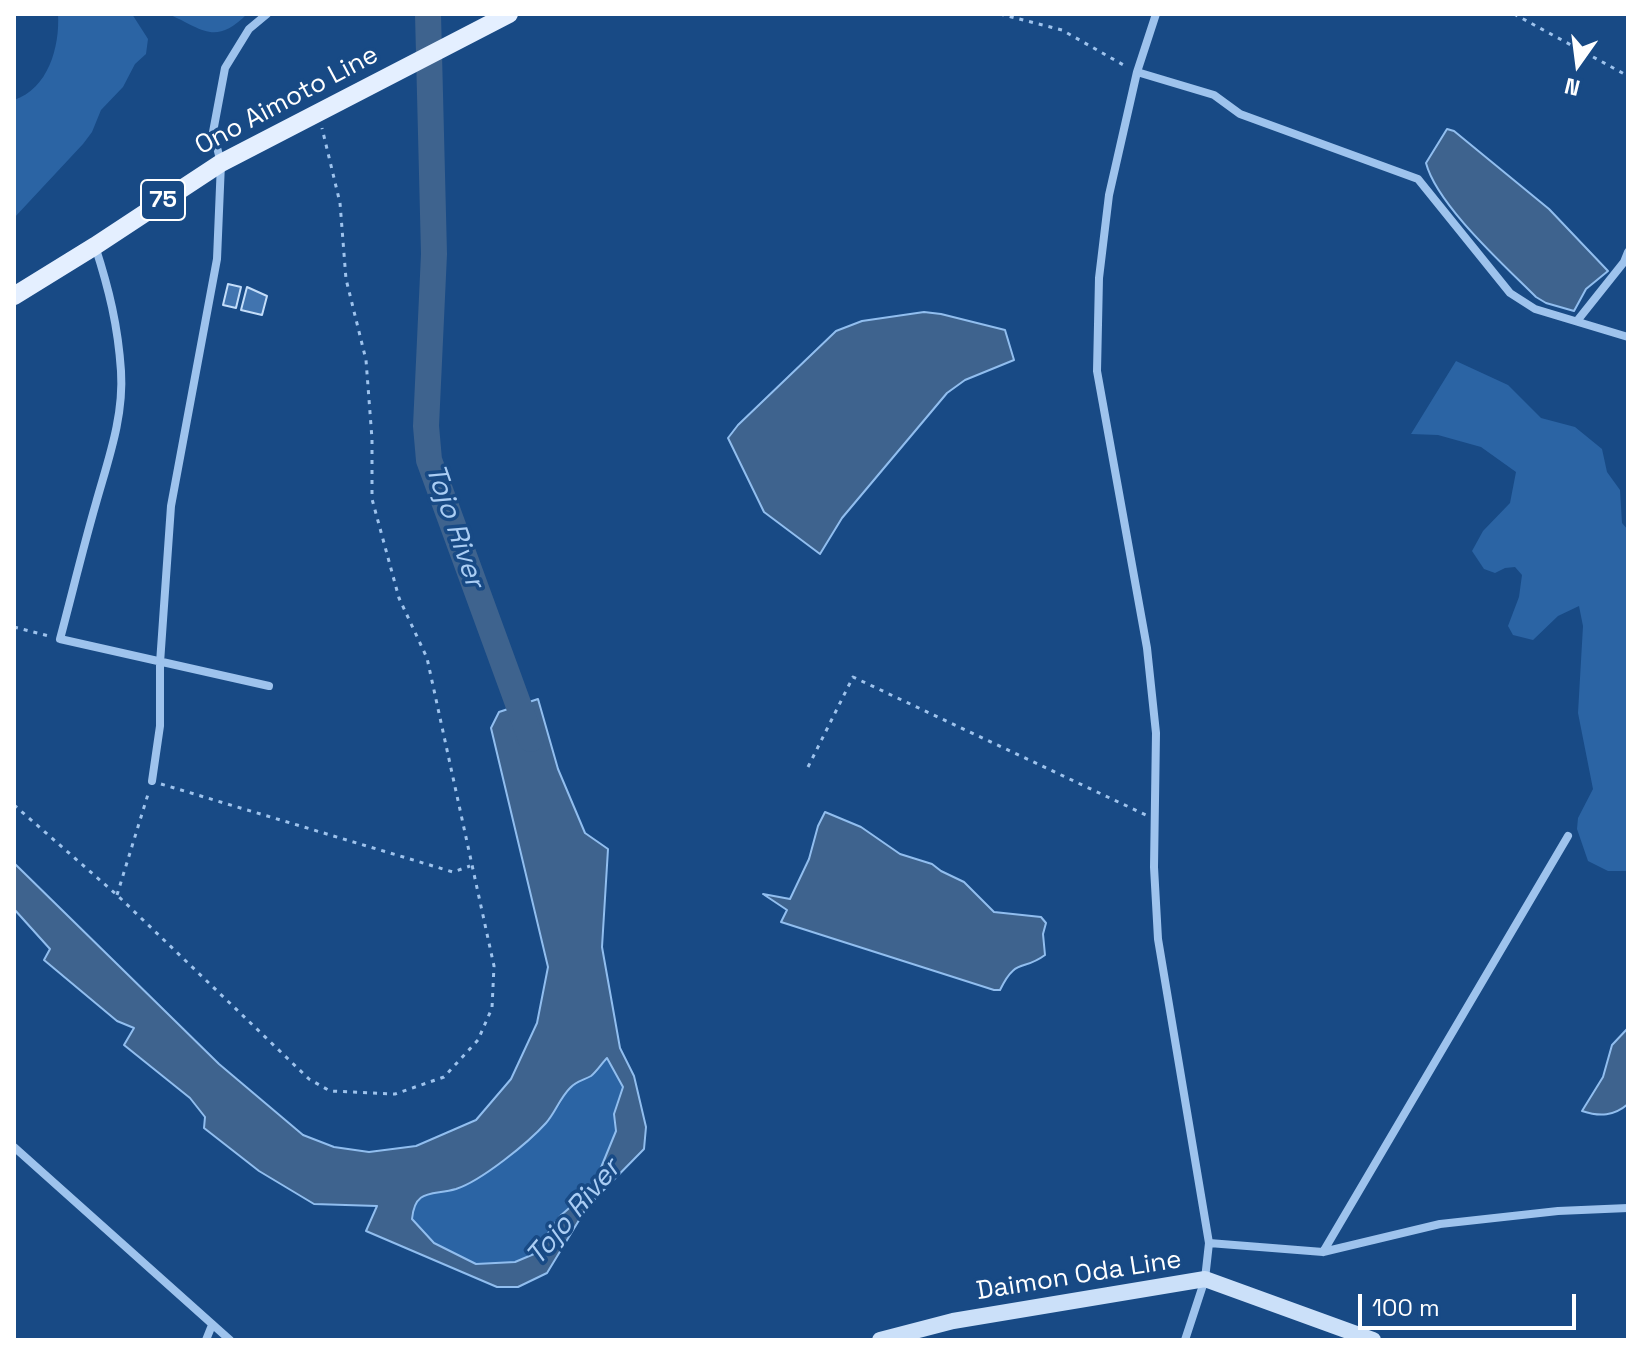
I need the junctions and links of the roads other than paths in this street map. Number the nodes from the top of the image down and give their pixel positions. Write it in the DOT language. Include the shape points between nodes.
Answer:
graph roads {
  1 [pos="267,14"];
  2 [pos="1156,14"];
  3 [pos="502,19"];
  4 [pos="1137,72"];
  5 [pos="221,163"];
  6 [pos="95,246"];
  7 [pos="1628,252"];
  8 [pos="14,296"];
  9 [pos="1577,321"];
  10 [pos="1628,337"];
  11 [pos="160,663"];
  12 [pos="269,686"];
  13 [pos="152,781"];
  14 [pos="1568,836"];
  15 [pos="14,1147"];
  16 [pos="1628,1208"];
  17 [pos="1209,1243"];
  18 [pos="1323,1252"];
  19 [pos="1205,1279"];
  20 [pos="212,1325"];
  21 [pos="206,1340"];
  22 [pos="230,1340"];
  23 [pos="880,1340"];
  24 [pos="1185,1340"];
  25 [pos="1373,1340"];
  1 -- 5 [label="street" via="249,29 225,68 213,132"];
  2 -- 4 [label="street"];
  3 -- 5 [label="main road, Ono Aimoto Line / 75"];
  4 -- 9 [label="street" via="1214,95 1240,114 1418,179 1510,293 1535,309"];
  4 -- 17 [label="street" via="1109,195 1099,278 1097,371 1147,648 1156,733 1158,939"];
  5 -- 6 [label="main road, Ono Aimoto Line / 75"];
  5 -- 11 [label="street" via="217,259 171,506"];
  6 -- 8 [label="main road, Ono Aimoto Line / 75"];
  6 -- 11 [label="street" via="113,300 120,392 113,452 60,639"];
  7 -- 9 [label="street"];
  9 -- 10 [label="street"];
  11 -- 12 [label="street"];
  11 -- 13 [label="street" via="160,726"];
  14 -- 18 [label="street"];
  15 -- 20 [label="street"];
  16 -- 18 [label="street" via="1440,1224"];
  17 -- 18 [label="street"];
  17 -- 19 [label="street"];
  19 -- 23 [label="main road, Daimon Oda Line" via="953,1321"];
  19 -- 24 [label="street"];
  19 -- 25 [label="main road, Daimon Oda Line"];
  20 -- 21 [label="street"];
  20 -- 22 [label="street"];
}
